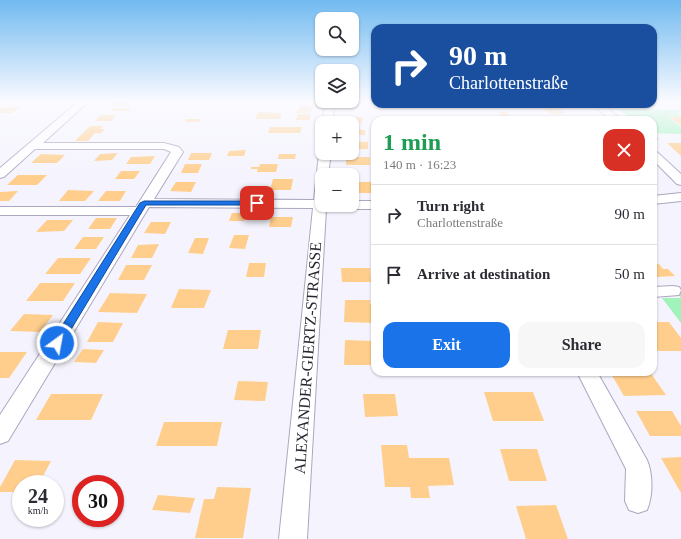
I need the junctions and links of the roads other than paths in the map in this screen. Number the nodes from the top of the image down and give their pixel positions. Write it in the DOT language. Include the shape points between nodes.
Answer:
graph roads {
  1 [pos="55,126"];
  2 [pos="32,146"];
  3 [pos="657,158"];
  4 [pos="0,174"];
  5 [pos="681,181"];
  6 [pos="681,197"];
  7 [pos="657,200"];
  8 [pos="315,205"];
  9 [pos="359,205"];
  10 [pos="371,205"];
  11 [pos="142,207"];
  12 [pos="0,211"];
  13 [pos="318,212"];
  14 [pos="673,291"];
  15 [pos="657,292"];
  16 [pos="589,376"];
  17 [pos="0,434"];
  18 [pos="638,501"];
  19 [pos="293,539"];
  1 -- 2 [label="street"];
  2 -- 4 [label="street"];
  2 -- 11 [label="street" via="164,146 175,149 177,152"];
  3 -- 5 [label="street"];
  6 -- 7 [label="street"];
  8 -- 11 [label="street"];
  9 -- 10 [label="street"];
  11 -- 12 [label="street"];
  11 -- 17 [label="street"];
  13 -- 19 [label="street, ALEXANDER-GIERTZ-STRASSE"];
  14 -- 15 [label="street"];
  16 -- 18 [label="street" via="638,468"];
}
